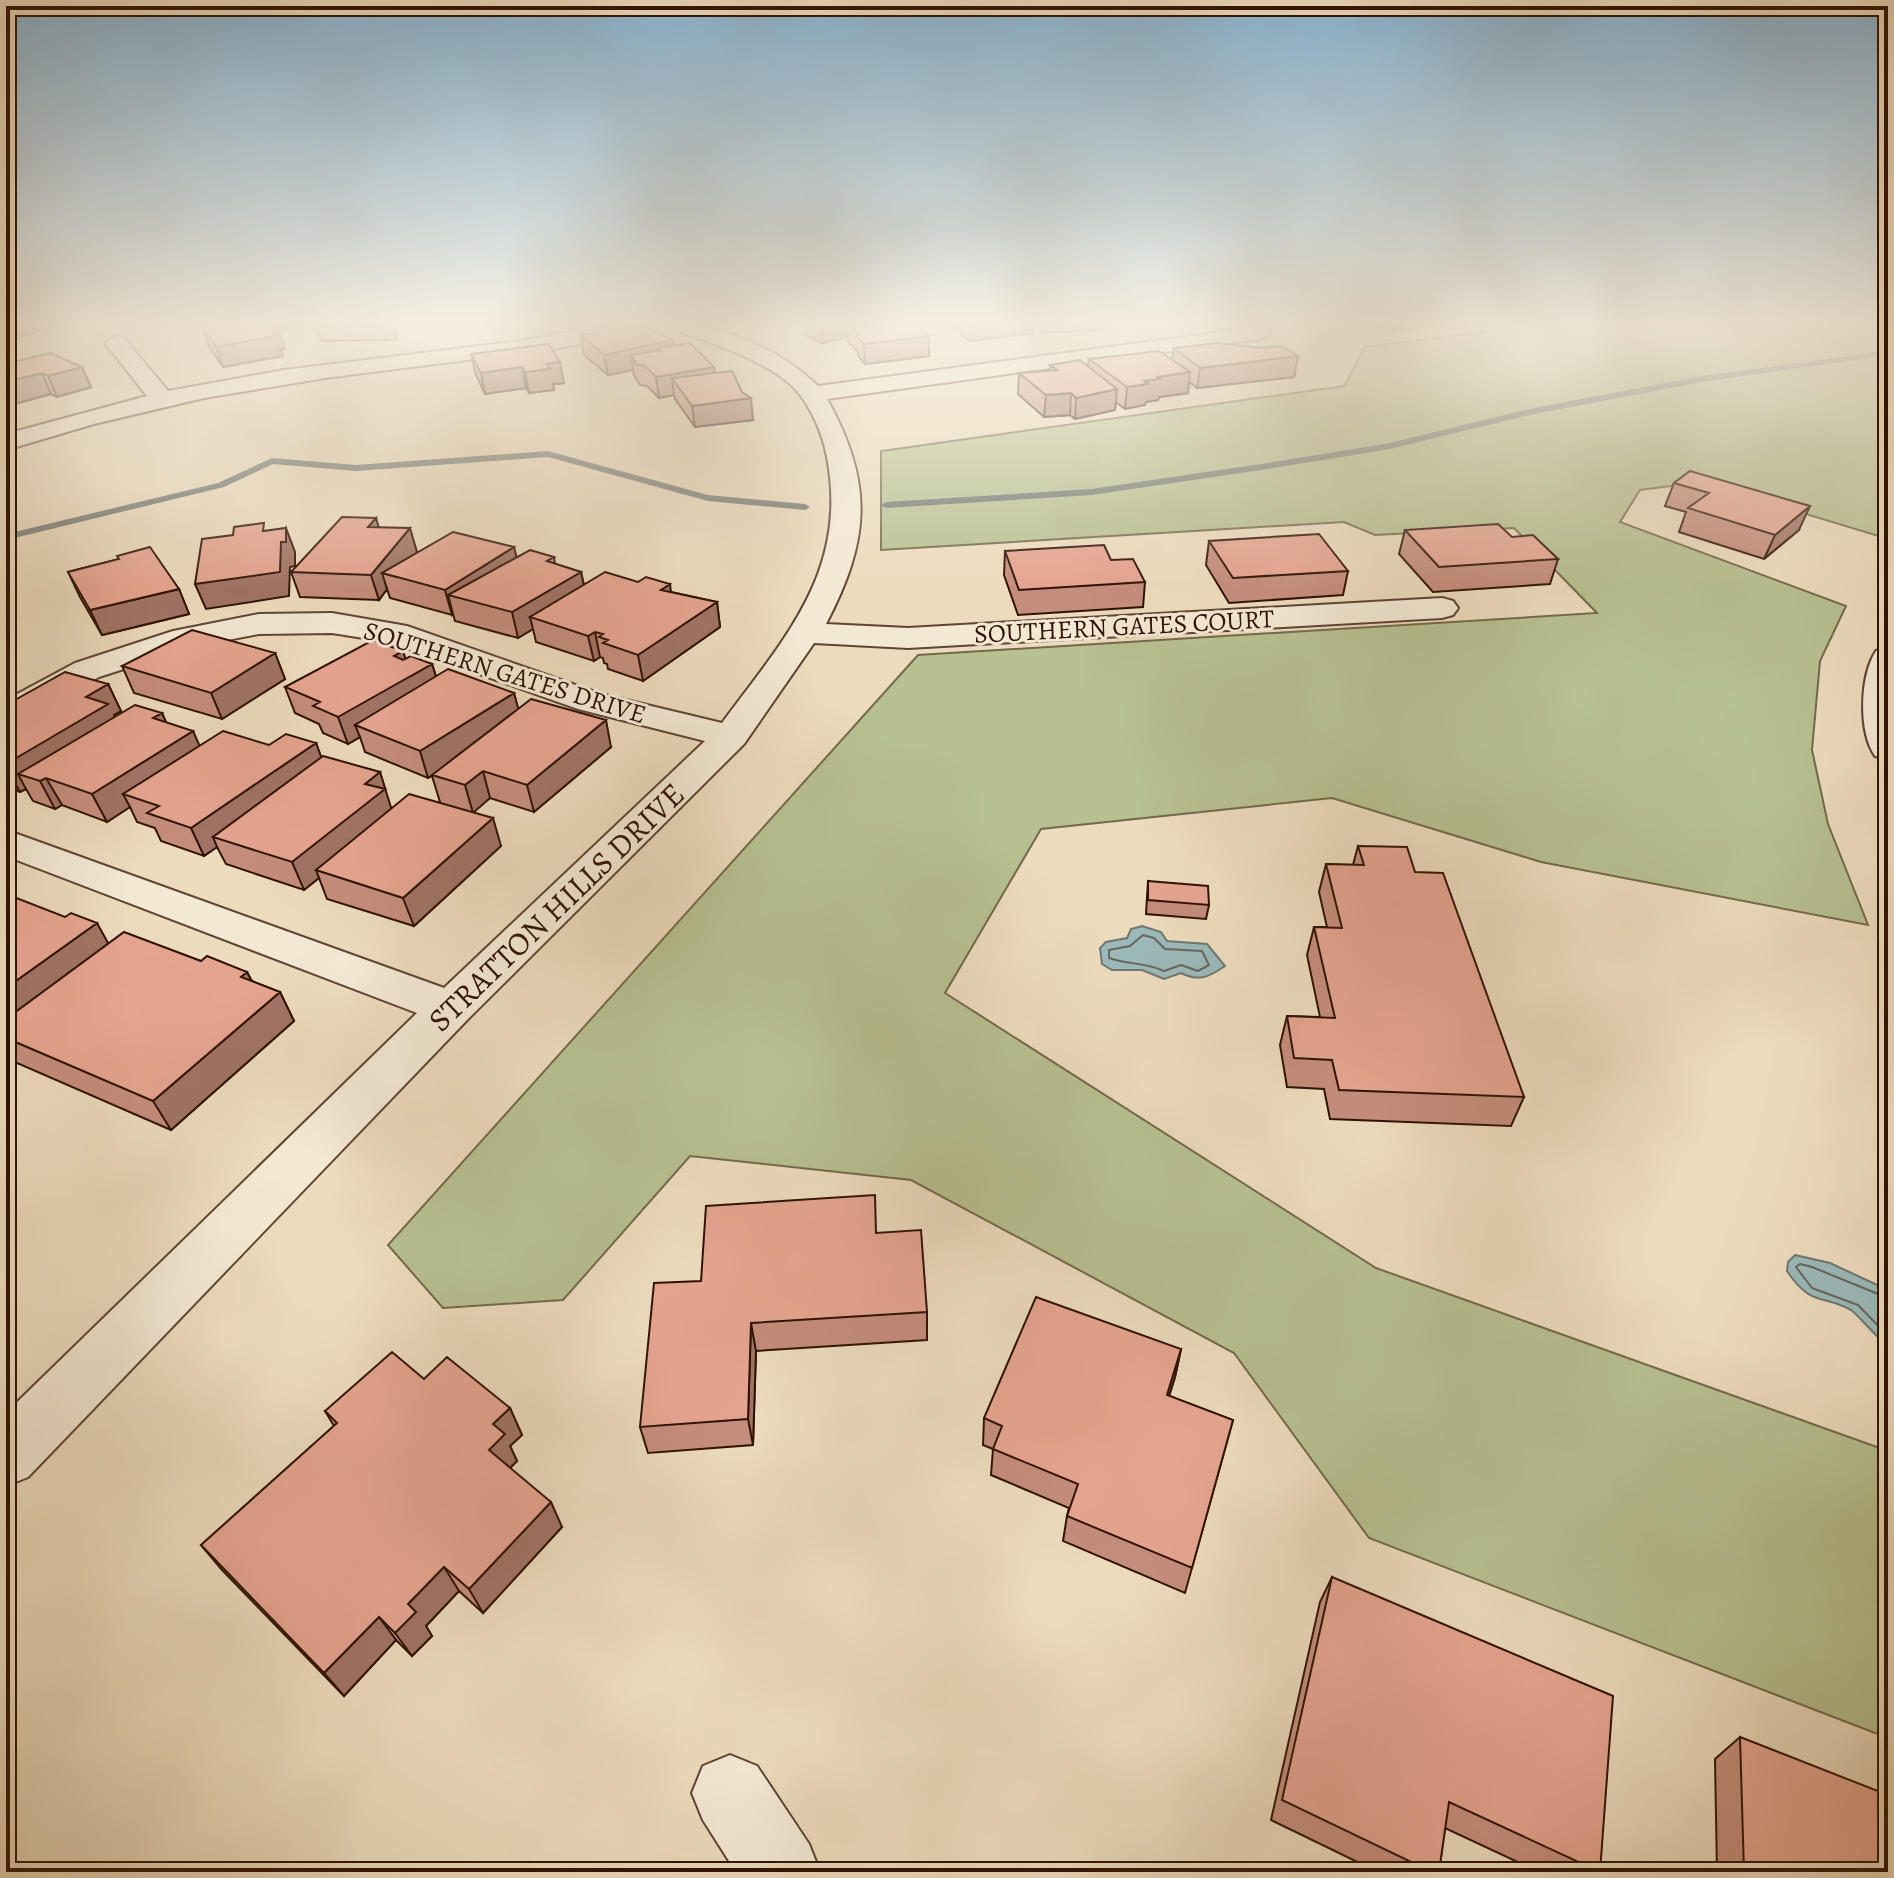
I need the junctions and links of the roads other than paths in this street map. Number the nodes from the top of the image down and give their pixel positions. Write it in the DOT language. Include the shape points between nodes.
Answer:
graph roads {
  1 [pos="109,413"];
  2 [pos="822,413"];
  3 [pos="6,442"];
  4 [pos="1442,608"];
  5 [pos="805,633"];
  6 [pos="1888,658"];
  7 [pos="6,714"];
  8 [pos="731,736"];
  9 [pos="1888,748"];
  10 [pos="6,842"];
  11 [pos="451,1008"];
  12 [pos="6,1456"];
  13 [pos="730,1793"];
  14 [pos="781,1872"];
  1 -- 3 [label="street"];
  2 -- 5 [label="street, STRATTON HILLS DRIVE" via="836,438 848,495 846,525 831,585"];
  4 -- 5 [label="street, SOUTHERN GATES COURT" via="908,638"];
  5 -- 8 [label="street, STRATTON HILLS DRIVE"];
  6 -- 9 [label="street" via="1882,724"];
  7 -- 8 [label="street, SOUTHERN GATES DRIVE" via="87,670 185,638 259,624 332,623 395,633 590,702"];
  8 -- 11 [label="street, STRATTON HILLS DRIVE"];
  10 -- 11 [label="street"];
  11 -- 12 [label="street, STRATTON HILLS DRIVE"];
  13 -- 14 [label="street"];
}
